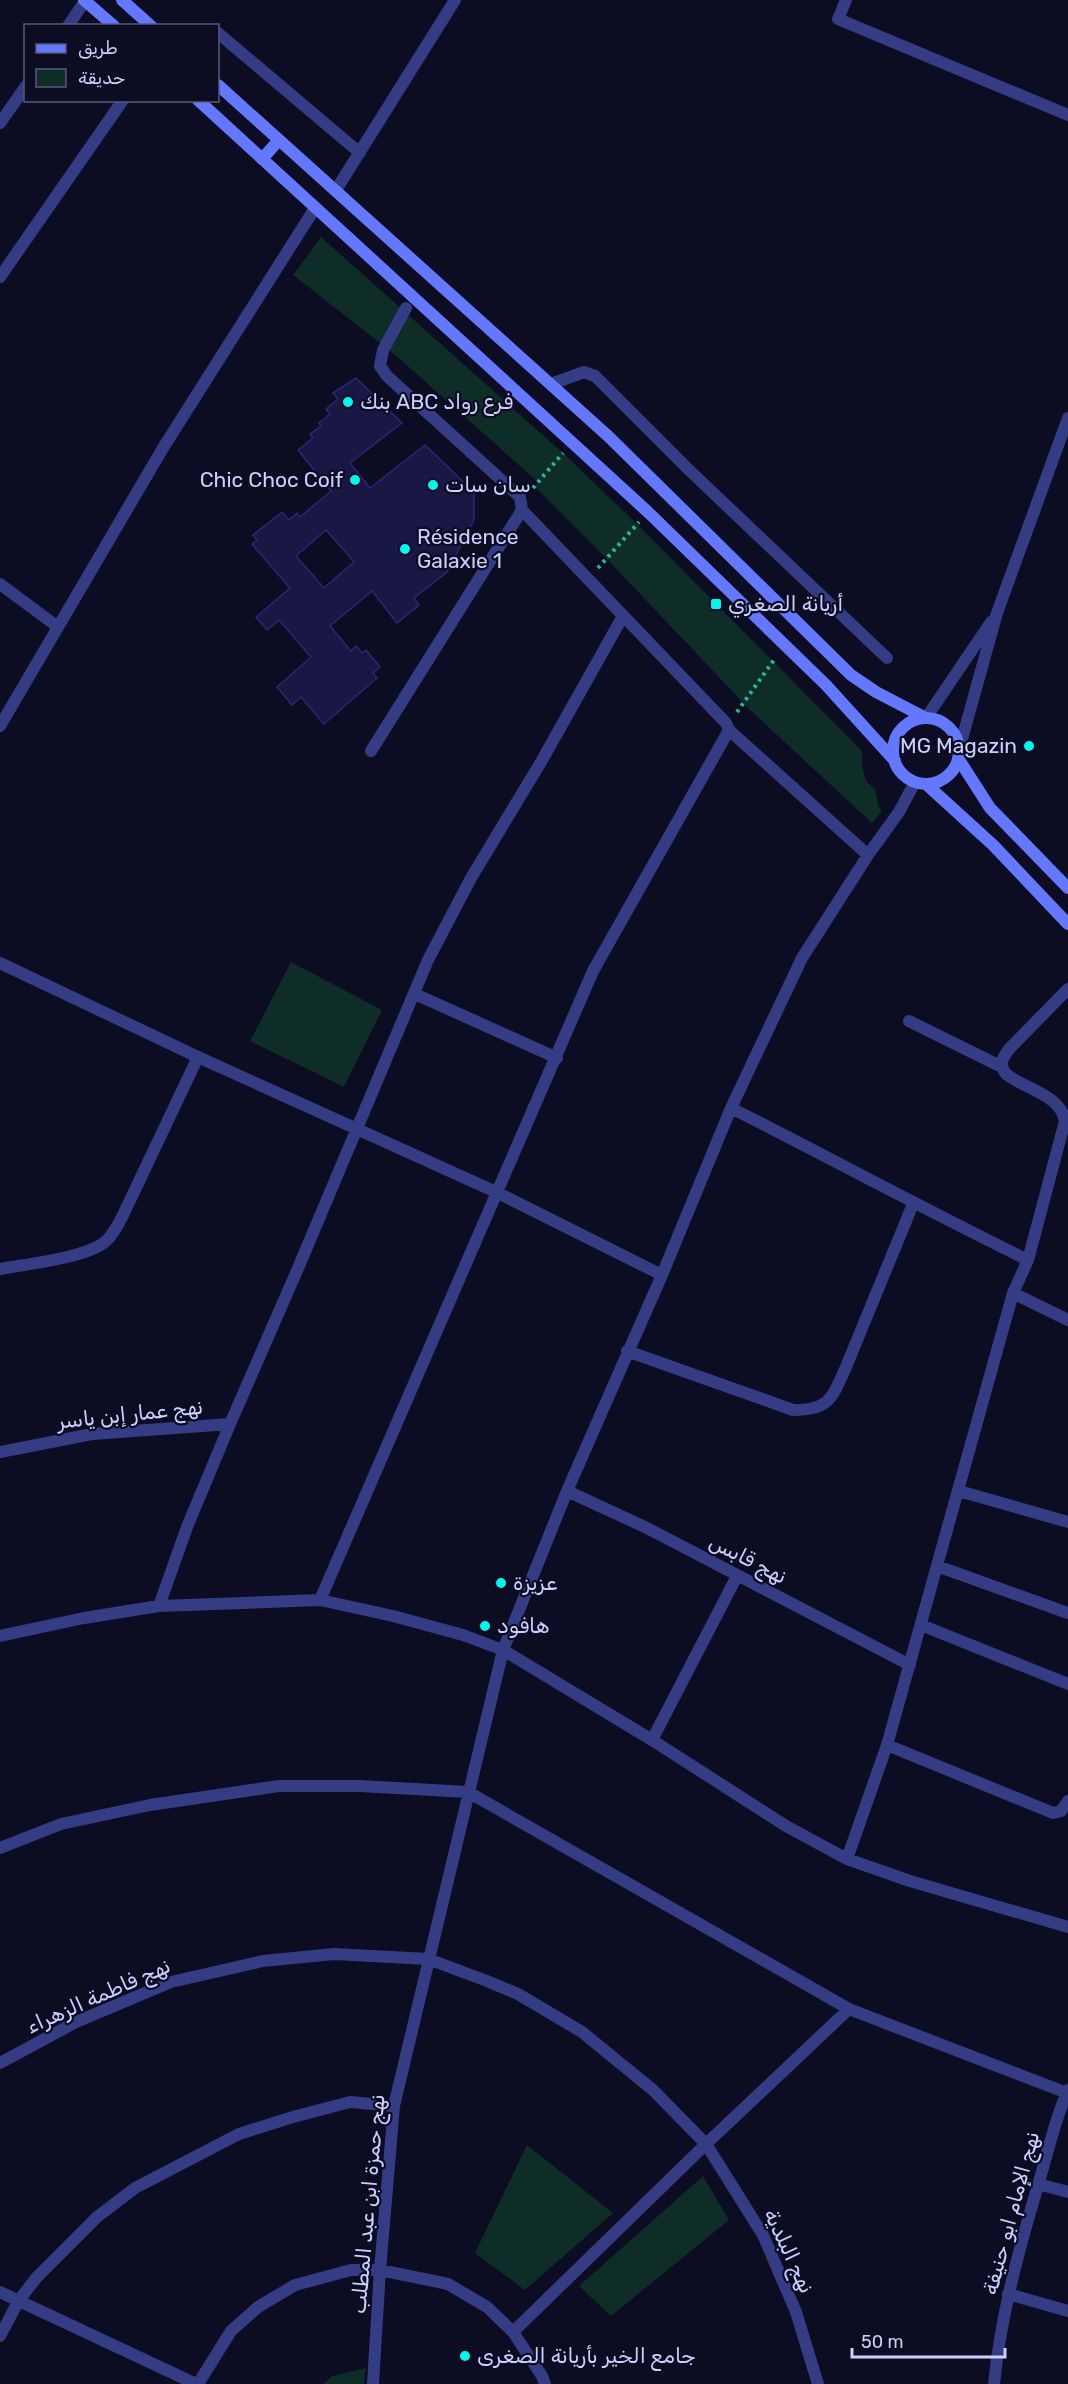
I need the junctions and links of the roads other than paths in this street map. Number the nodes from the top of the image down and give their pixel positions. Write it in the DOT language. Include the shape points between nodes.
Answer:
graph roads {
  1 [pos="85,0"];
  2 [pos="122,0"];
  3 [pos="455,0"];
  4 [pos="846,0"];
  5 [pos="69,24"];
  6 [pos="112,24"];
  7 [pos="149,24"];
  8 [pos="219,34"];
  9 [pos="219,86"];
  10 [pos="24,89"];
  11 [pos="122,102"];
  12 [pos="200,102"];
  13 [pos="1068,115"];
  14 [pos="0,123"];
  15 [pos="279,140"];
  16 [pos="360,153"];
  17 [pos="262,159"];
  18 [pos="336,190"];
  19 [pos="315,208"];
  20 [pos="0,277"];
  21 [pos="406,308"];
  22 [pos="551,384"];
  23 [pos="1068,418"];
  24 [pos="521,504"];
  25 [pos="0,584"];
  26 [pos="997,613"];
  27 [pos="624,616"];
  28 [pos="58,627"];
  29 [pos="887,658"];
  30 [pos="926,718"];
  31 [pos="0,726"];
  32 [pos="727,727"];
  33 [pos="371,751"];
  34 [pos="959,754"];
  35 [pos="895,761"];
  36 [pos="921,783"];
  37 [pos="868,855"];
  38 [pos="1068,888"];
  39 [pos="1068,924"];
  40 [pos="0,963"];
  41 [pos="1068,989"];
  42 [pos="415,994"];
  43 [pos="909,1021"];
  44 [pos="198,1057"];
  45 [pos="557,1058"];
  46 [pos="1002,1067"];
  47 [pos="731,1108"];
  48 [pos="356,1130"];
  49 [pos="496,1192"];
  50 [pos="913,1204"];
  51 [pos="1028,1260"];
  52 [pos="0,1269"];
  53 [pos="662,1275"];
  54 [pos="1013,1293"];
  55 [pos="1068,1320"];
  56 [pos="627,1351"];
  57 [pos="230,1424"];
  58 [pos="0,1452"];
  59 [pos="567,1491"];
  60 [pos="959,1491"];
  61 [pos="1068,1522"];
  62 [pos="937,1566"];
  63 [pos="737,1576"];
  64 [pos="320,1600"];
  65 [pos="159,1606"];
  66 [pos="1068,1613"];
  67 [pos="921,1624"];
  68 [pos="0,1636"];
  69 [pos="504,1650"];
  70 [pos="910,1665"];
  71 [pos="1068,1684"];
  72 [pos="652,1740"];
  73 [pos="887,1745"];
  74 [pos="468,1792"];
  75 [pos="1068,1801"];
  76 [pos="0,1848"];
  77 [pos="847,1859"];
  78 [pos="1068,1927"];
  79 [pos="428,1959"];
  80 [pos="849,2009"];
  81 [pos="0,2062"];
  82 [pos="1067,2091"];
  83 [pos="394,2106"];
  84 [pos="706,2144"];
  85 [pos="1038,2184"];
  86 [pos="1068,2192"];
  87 [pos="380,2270"];
  88 [pos="0,2292"];
  89 [pos="1008,2294"];
  90 [pos="20,2300"];
  91 [pos="1068,2311"];
  92 [pos="513,2332"];
  93 [pos="0,2336"];
  94 [pos="197,2384"];
  95 [pos="373,2384"];
  96 [pos="545,2384"];
  97 [pos="818,2384"];
  98 [pos="994,2384"];
  1 -- 5 [label="street"];
  1 -- 6 [label="street"];
  2 -- 7 [label="street"];
  3 -- 16 [label="street"];
  4 -- 13 [label="street" via="838,19"];
  8 -- 16 [label="street"];
  9 -- 15 [label="street"];
  10 -- 14 [label="street"];
  11 -- 20 [label="street"];
  12 -- 17 [label="street"];
  15 -- 17 [label="street"];
  15 -- 18 [label="street"];
  16 -- 18 [label="street"];
  17 -- 19 [label="street"];
  18 -- 22 [label="street"];
  19 -- 28 [label="street" via="163,448"];
  19 -- 35 [label="street" via="649,513 826,686"];
  21 -- 24 [label="street" via="383,350 380,366"];
  22 -- 29 [label="street" via="584,372 595,376 696,478"];
  22 -- 30 [label="street" via="851,675"];
  23 -- 26 [label="street"];
  24 -- 27 [label="street"];
  24 -- 33 [label="street"];
  25 -- 28 [label="street"];
  26 -- 30 [label="street"];
  26 -- 34 [label="street"];
  27 -- 32 [label="street"];
  27 -- 42 [label="street" via="471,878 428,960"];
  28 -- 31 [label="street"];
  30 -- 34 [label="street" via="953,731"];
  30 -- 35 [label="street" via="913,721 899,733 893,752"];
  32 -- 37 [label="street"];
  32 -- 45 [label="street" via="593,971"];
  34 -- 36 [label="street" via="944,779"];
  34 -- 38 [label="street" via="990,808"];
  35 -- 36 [label="street" via="899,770"];
  36 -- 37 [label="street, نهج حمزة ابن عبد المطلب"];
  36 -- 39 [label="street" via="993,845"];
  37 -- 47 [label="street, نهج حمزة ابن عبد المطلب" via="802,958"];
  40 -- 44 [label="street"];
  41 -- 46 [label="street" via="1004,1055"];
  42 -- 45 [label="street"];
  42 -- 48 [label="street"];
  43 -- 46 [label="street"];
  44 -- 48 [label="street"];
  44 -- 52 [label="street" via="124,1214 106,1241 93,1250"];
  45 -- 49 [label="street"];
  46 -- 51 [label="street" via="1009,1077 1056,1103 1065,1121"];
  47 -- 50 [label="street"];
  47 -- 53 [label="street, نهج حمزة ابن عبد المطلب"];
  48 -- 49 [label="street"];
  48 -- 57 [label="street"];
  49 -- 53 [label="street"];
  49 -- 64 [label="street"];
  50 -- 51 [label="street"];
  50 -- 56 [label="street" via="837,1387 820,1407 793,1410"];
  51 -- 54 [label="street"];
  53 -- 56 [label="street, نهج حمزة ابن عبد المطلب"];
  54 -- 55 [label="street"];
  54 -- 60 [label="street"];
  56 -- 59 [label="street, نهج حمزة ابن عبد المطلب"];
  57 -- 58 [label="street, نهج عمار إبن ياسر" via="92,1434"];
  57 -- 65 [label="street"];
  59 -- 63 [label="street, نهج قابس"];
  59 -- 69 [label="street, نهج حمزة ابن عبد المطلب"];
  60 -- 61 [label="street"];
  60 -- 62 [label="street"];
  62 -- 66 [label="street"];
  62 -- 67 [label="street"];
  63 -- 70 [label="street, نهج قابس"];
  63 -- 72 [label="street"];
  64 -- 65 [label="street"];
  64 -- 69 [label="street" via="453,1632"];
  65 -- 68 [label="street"];
  67 -- 70 [label="street"];
  67 -- 71 [label="street"];
  69 -- 72 [label="street"];
  69 -- 74 [label="street, نهج حمزة ابن عبد المطلب"];
  70 -- 73 [label="street"];
  72 -- 77 [label="street" via="786,1826"];
  73 -- 75 [label="street" via="1053,1812 1061,1811"];
  73 -- 77 [label="street"];
  74 -- 76 [label="street" via="360,1786 269,1787 150,1805 61,1824"];
  74 -- 79 [label="street, نهج حمزة ابن عبد المطلب"];
  74 -- 80 [label="street"];
  77 -- 78 [label="street"];
  79 -- 81 [label="street, نهج فاطمة الزهراء" via="334,1954 263,1961 171,1982 76,2022"];
  79 -- 83 [label="street, نهج حمزة ابن عبد المطلب"];
  79 -- 84 [label="street, نهج فاطمة الزهراء" via="518,1994 582,2032 653,2090"];
  80 -- 82 [label="street"];
  80 -- 84 [label="street"];
  82 -- 85 [label="street, نهج الإمام ابو حنيفة"];
  83 -- 87 [label="street, نهج حمزة ابن عبد المطلب"];
  83 -- 90 [label="street" via="350,2102 333,2105 239,2134 195,2156 135,2188 97,2217 37,2277"];
  84 -- 92 [label="street"];
  84 -- 97 [label="street, نهج البلدية" via="763,2235 796,2312"];
  85 -- 86 [label="street"];
  85 -- 89 [label="street, نهج الإمام ابو حنيفة"];
  87 -- 92 [label="street" via="448,2284 487,2307"];
  87 -- 94 [label="street" via="351,2270 295,2285 258,2307 231,2331"];
  87 -- 95 [label="street, نهج حمزة ابن عبد المطلب"];
  88 -- 90 [label="street"];
  89 -- 91 [label="street"];
  89 -- 98 [label="street, نهج الإمام ابو حنيفة"];
  90 -- 93 [label="street"];
  90 -- 94 [label="street"];
  92 -- 96 [label="street"];
}
